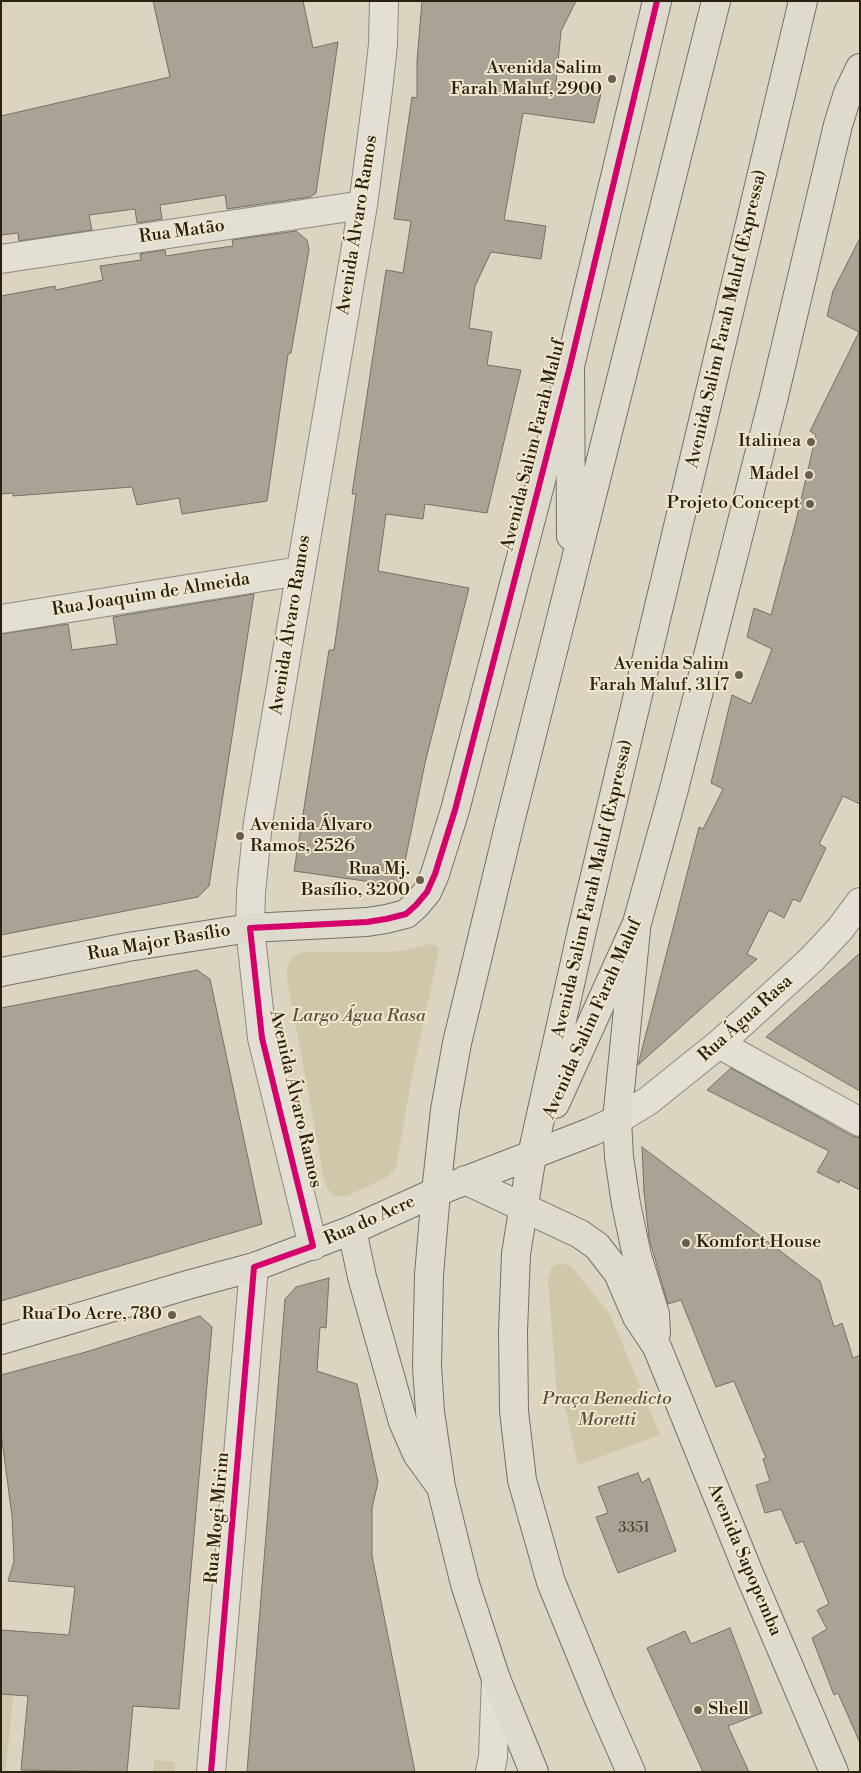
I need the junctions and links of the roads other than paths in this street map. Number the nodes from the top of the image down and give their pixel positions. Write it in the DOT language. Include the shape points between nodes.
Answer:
graph roads {
  1 [pos="384,1"];
  2 [pos="657,1"];
  3 [pos="716,1"];
  4 [pos="803,1"];
  5 [pos="860,68"];
  6 [pos="363,205"];
  7 [pos="1,259"];
  8 [pos="570,366"];
  9 [pos="300,571"];
  10 [pos="571,578"];
  11 [pos="1,620"];
  12 [pos="427,892"];
  13 [pos="860,902"];
  14 [pos="637,922"];
  15 [pos="250,928"];
  16 [pos="1,972"];
  17 [pos="719,1044"];
  18 [pos="617,1120"];
  19 [pos="860,1122"];
  20 [pos="532,1155"];
  21 [pos="465,1180"];
  22 [pos="436,1192"];
  23 [pos="522,1208"];
  24 [pos="352,1230"];
  25 [pos="313,1246"];
  26 [pos="254,1267"];
  27 [pos="1,1340"];
  28 [pos="657,1347"];
  29 [pos="441,1487"];
  30 [pos="496,1679"];
  31 [pos="211,1772"];
  32 [pos="490,1772"];
  33 [pos="534,1772"];
  34 [pos="631,1772"];
  35 [pos="834,1772"];
  1 -- 6 [label="street, Avenida Álvaro Ramos" via="383,44"];
  2 -- 8 [label="main road, Avenida Salim Farah Maluf"];
  3 -- 10 [label="main road"];
  4 -- 20 [label="main road, Avenida Salim Farah Maluf (Expressa)" via="585,916"];
  5 -- 14 [label="main road, Avenida Salim Farah Maluf" via="838,125 758,460"];
  6 -- 7 [label="street, Rua Matão"];
  6 -- 9 [label="street, Avenida Álvaro Ramos"];
  8 -- 10 [label="main road, Avenida Salim Farah Maluf"];
  8 -- 12 [label="main road, Avenida Salim Farah Maluf" via="455,810"];
  9 -- 11 [label="street, Rua Joaquim de Almeida"];
  9 -- 15 [label="street, Avenida Álvaro Ramos" via="258,822"];
  10 -- 22 [label="main road" via="457,1043 444,1110"];
  12 -- 15 [label="main road, Rua Major Basílio" via="406,914 386,919"];
  13 -- 17 [label="street, Rua Água Rasa" via="840,930 811,960"];
  14 -- 18 [label="main road, Avenida Sapopemba"];
  14 -- 20 [label="main road, Avenida Salim Farah Maluf"];
  15 -- 16 [label="main road, Rua Major Basílio" via="128,947"];
  15 -- 25 [label="street, Avenida Álvaro Ramos" via="262,1038"];
  17 -- 18 [label="street, Rua Água Rasa" via="648,1101"];
  17 -- 19 [label="street"];
  18 -- 20 [label="main road, Rua do Acre"];
  18 -- 28 [label="main road, Avenida Sapopemba" via="626,1204 637,1256 655,1314"];
  20 -- 21 [label="main road, Rua do Acre"];
  20 -- 23 [label="main road, Avenida Salim Farah Maluf (Expressa)"];
  21 -- 22 [label="main road, Rua do Acre"];
  21 -- 23 [label="main road, Avenida Sapopemba"];
  22 -- 24 [label="main road, Rua do Acre"];
  22 -- 29 [label="main road" via="429,1276 427,1366"];
  23 -- 28 [label="main road, Avenida Sapopemba" via="566,1226 597,1246 618,1274 637,1317"];
  23 -- 34 [label="main road, Avenida Salim Farah Maluf (Expressa)" via="516,1254 513,1332 514,1411 522,1480 551,1582"];
  24 -- 25 [label="main road, Rua do Acre"];
  24 -- 29 [label="main road" via="362,1278 403,1422 417,1454"];
  25 -- 26 [label="main road, Rua do Acre"];
  26 -- 27 [label="main road, Rua do Acre"];
  26 -- 31 [label="street, Rua Mogi Mirim"];
  28 -- 35 [label="main road, Avenida Sapopemba"];
  29 -- 30 [label="main road" via="465,1584"];
  30 -- 32 [label="street"];
  30 -- 33 [label="main road"];
}
